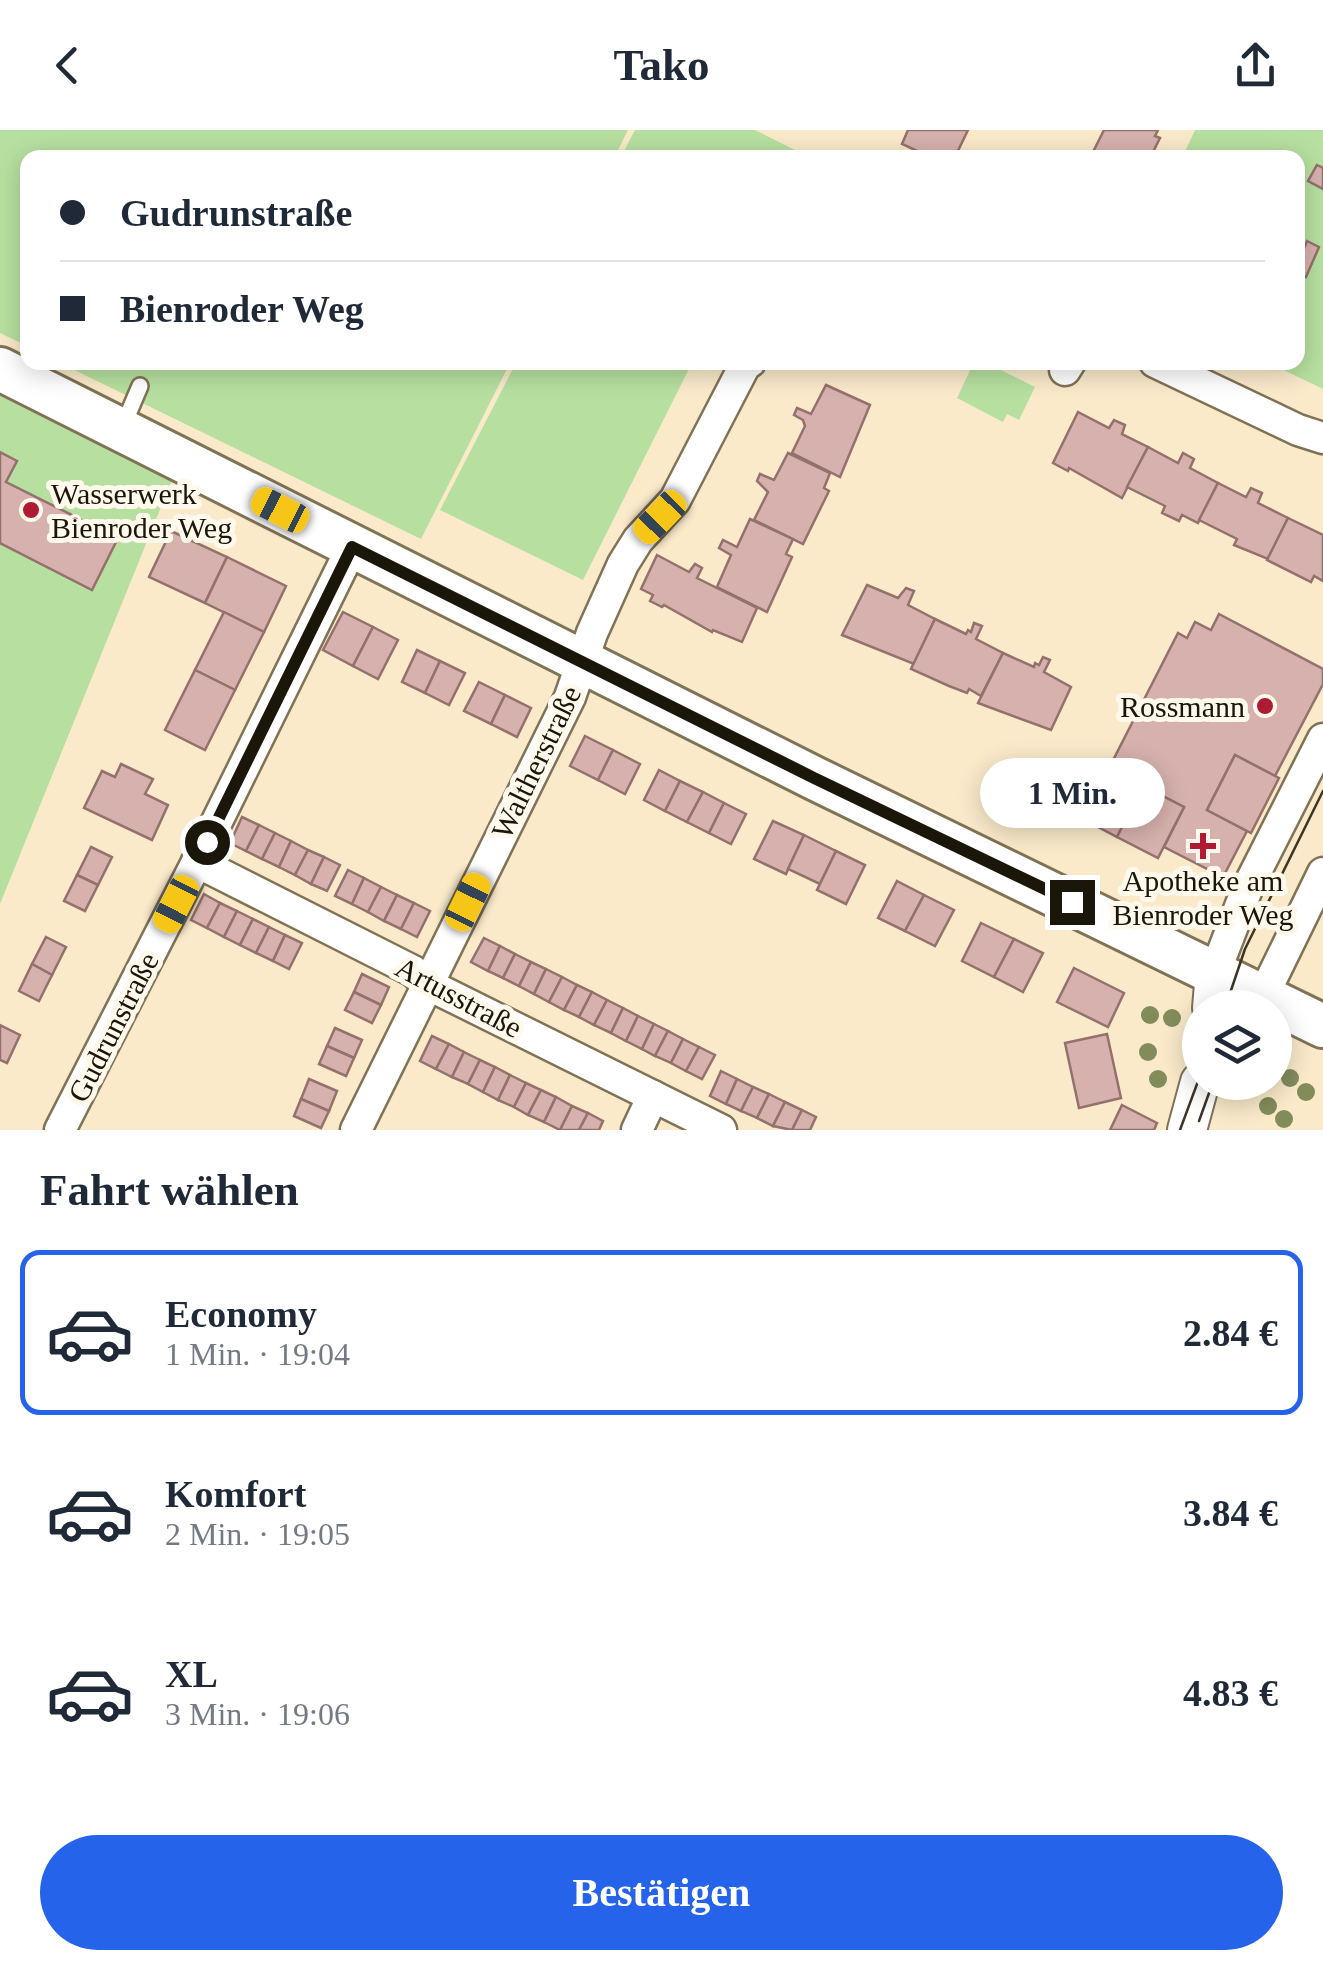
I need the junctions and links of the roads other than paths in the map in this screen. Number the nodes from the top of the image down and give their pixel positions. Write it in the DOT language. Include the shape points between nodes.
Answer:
graph roads {
  1 [pos="0,369"];
  2 [pos="742,370"];
  3 [pos="1173,370"];
  4 [pos="140,386"];
  5 [pos="121,429"];
  6 [pos="1323,438"];
  7 [pos="352,547"];
  8 [pos="584,663"];
  9 [pos="1323,739"];
  10 [pos="198,862"];
  11 [pos="1323,874"];
  12 [pos="428,985"];
  13 [pos="1213,990"];
  14 [pos="1265,990"];
  15 [pos="1292,1014"];
  16 [pos="1323,1026"];
  17 [pos="654,1096"];
  18 [pos="60,1130"];
  19 [pos="356,1130"];
  20 [pos="637,1130"];
  21 [pos="720,1130"];
  1 -- 5 [label="main road"];
  2 -- 8 [label="street, Waltherstraße" via="675,500 623,564"];
  3 -- 6 [label="street"];
  4 -- 5 [label="lane"];
  5 -- 7 [label="main road"];
  7 -- 8 [label="main road"];
  7 -- 10 [label="street, Gudrunstraße"];
  8 -- 12 [label="street, Waltherstraße"];
  8 -- 13 [label="main road"];
  9 -- 13 [label="street" via="1247,889"];
  10 -- 12 [label="street, Artusstraße" via="413,971"];
  10 -- 18 [label="street, Gudrunstraße"];
  11 -- 14 [label="street"];
  12 -- 17 [label="street, Artusstraße"];
  12 -- 19 [label="street, Waltherstraße"];
  15 -- 16 [label="main road"];
  17 -- 20 [label="street"];
  17 -- 21 [label="street, Artusstraße"];
}
